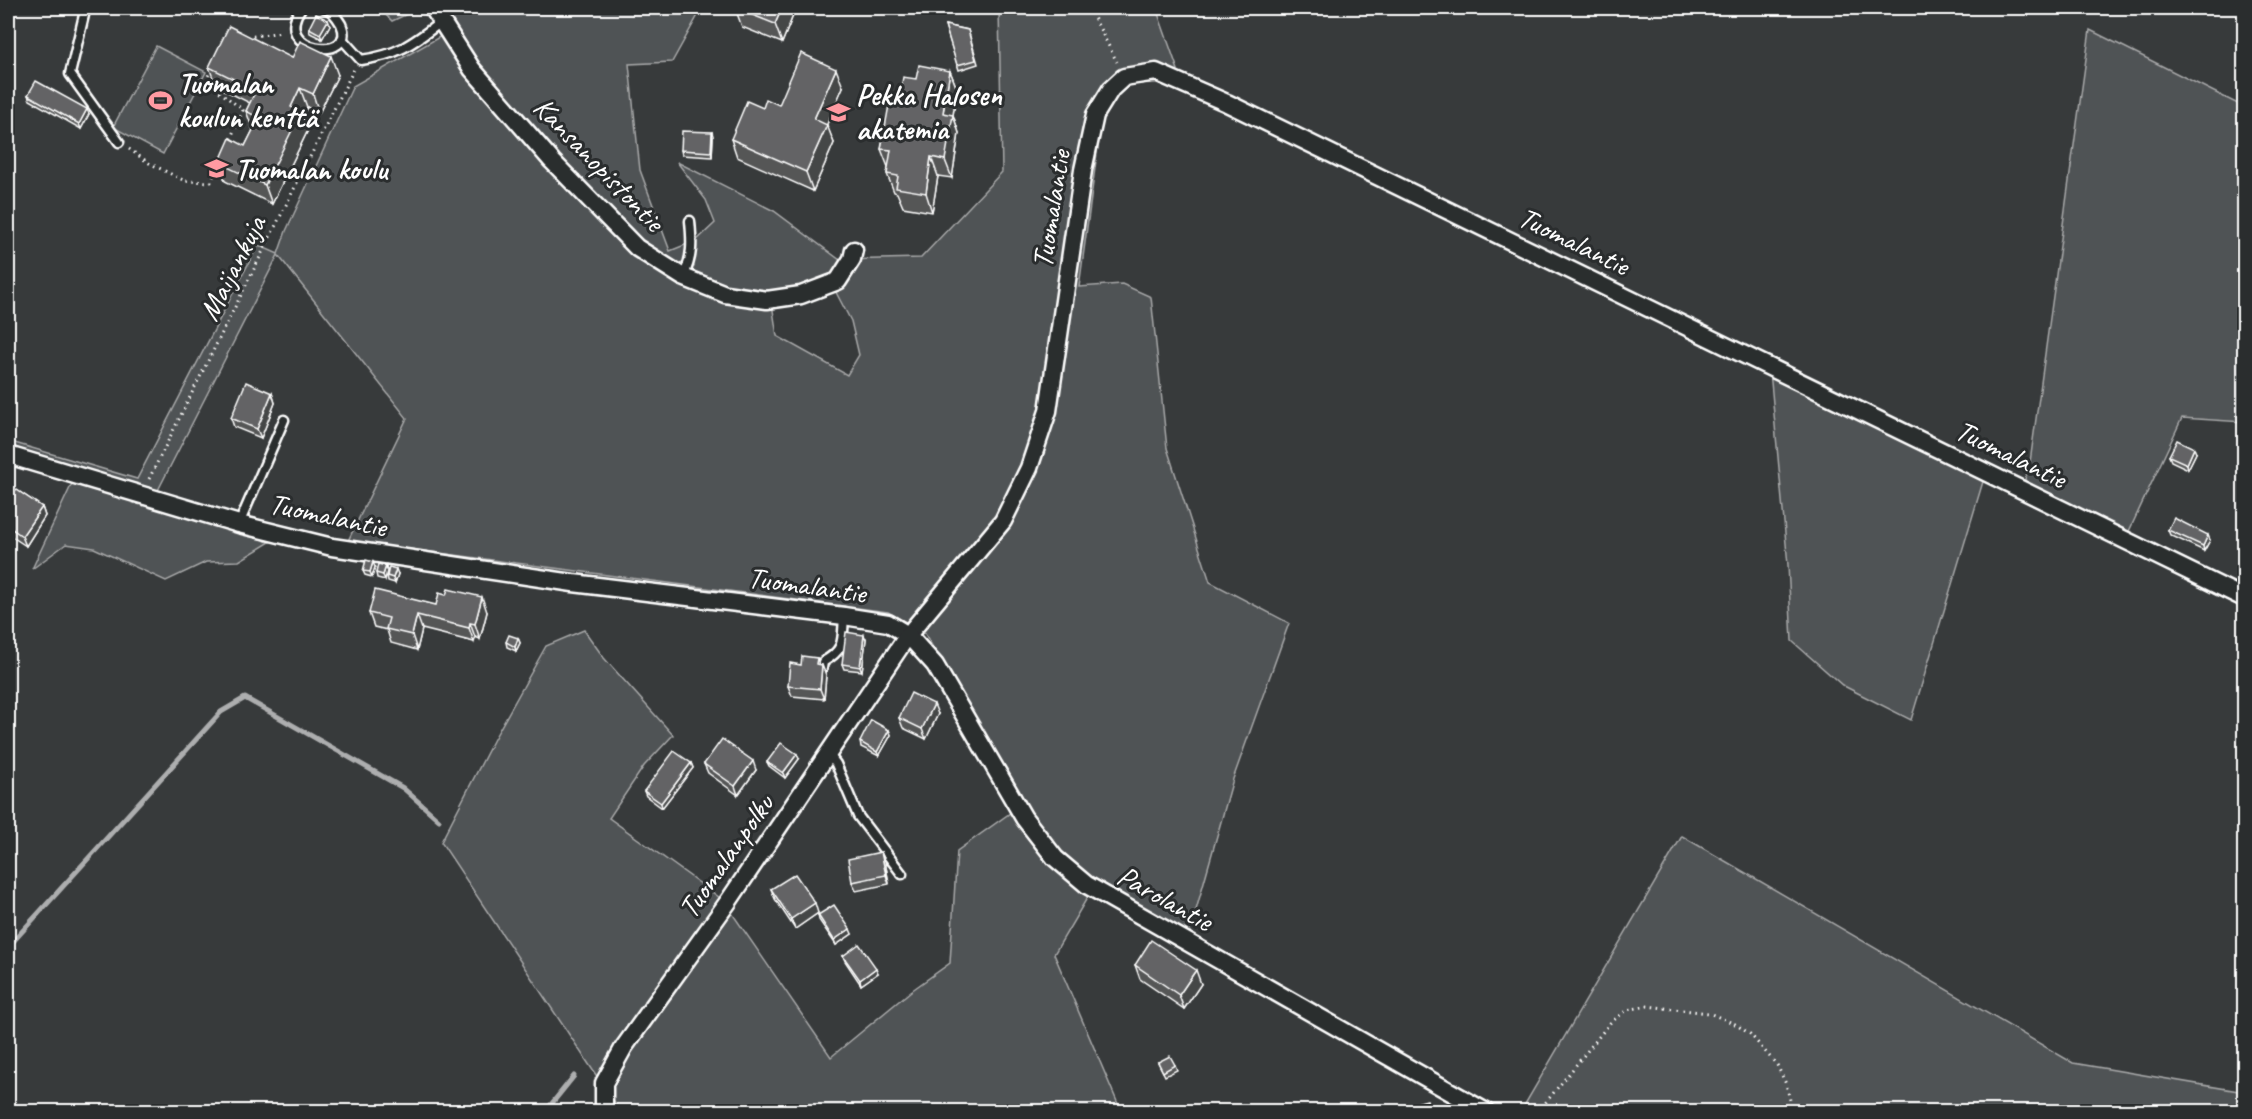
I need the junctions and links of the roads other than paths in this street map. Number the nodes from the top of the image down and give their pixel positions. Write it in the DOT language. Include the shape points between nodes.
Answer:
graph roads {
  1 [pos="82,8"];
  2 [pos="301,8"];
  3 [pos="325,8"];
  4 [pos="437,15"];
  5 [pos="342,39"];
  6 [pos="119,142"];
  7 [pos="690,221"];
  8 [pos="854,250"];
  9 [pos="683,277"];
  10 [pos="284,420"];
  11 [pos="8,455"];
  12 [pos="239,524"];
  13 [pos="2244,598"];
  14 [pos="844,616"];
  15 [pos="908,635"];
  16 [pos="822,668"];
  17 [pos="828,753"];
  18 [pos="902,874"];
  19 [pos="604,1112"];
  20 [pos="1486,1112"];
  1 -- 6 [label="lane" via="84,15 69,74"];
  2 -- 5 [label="lane" via="293,25 298,36 311,47 333,48"];
  3 -- 5 [label="lane" via="338,19"];
  4 -- 5 [label="lane" via="414,42 387,56 361,60"];
  4 -- 9 [label="street, Kansanopistontie" via="472,69 552,161 637,248"];
  7 -- 9 [label="lane" via="693,248"];
  8 -- 9 [label="street, Kansanopistontie" via="838,280 801,295 767,300 725,294"];
  10 -- 12 [label="lane"];
  11 -- 12 [label="street, Tuomalantie"];
  12 -- 14 [label="street, Tuomalantie" via="332,547 573,584"];
  13 -- 15 [label="street, Tuomalantie" via="1156,72 1125,77 1111,89 1095,115 1083,170 1048,411 1029,468 1003,521"];
  14 -- 15 [label="street, Tuomalantie" via="888,623"];
  14 -- 16 [label="lane" via="842,644 836,655 823,662"];
  15 -- 17 [label="street, Tuomalanpolku"];
  15 -- 20 [label="street, Parolantie" via="935,665 1024,818 1055,858 1087,885"];
  17 -- 18 [label="lane" via="858,816"];
  17 -- 19 [label="street, Tuomalanpolku" via="624,1047 604,1083"];
}
